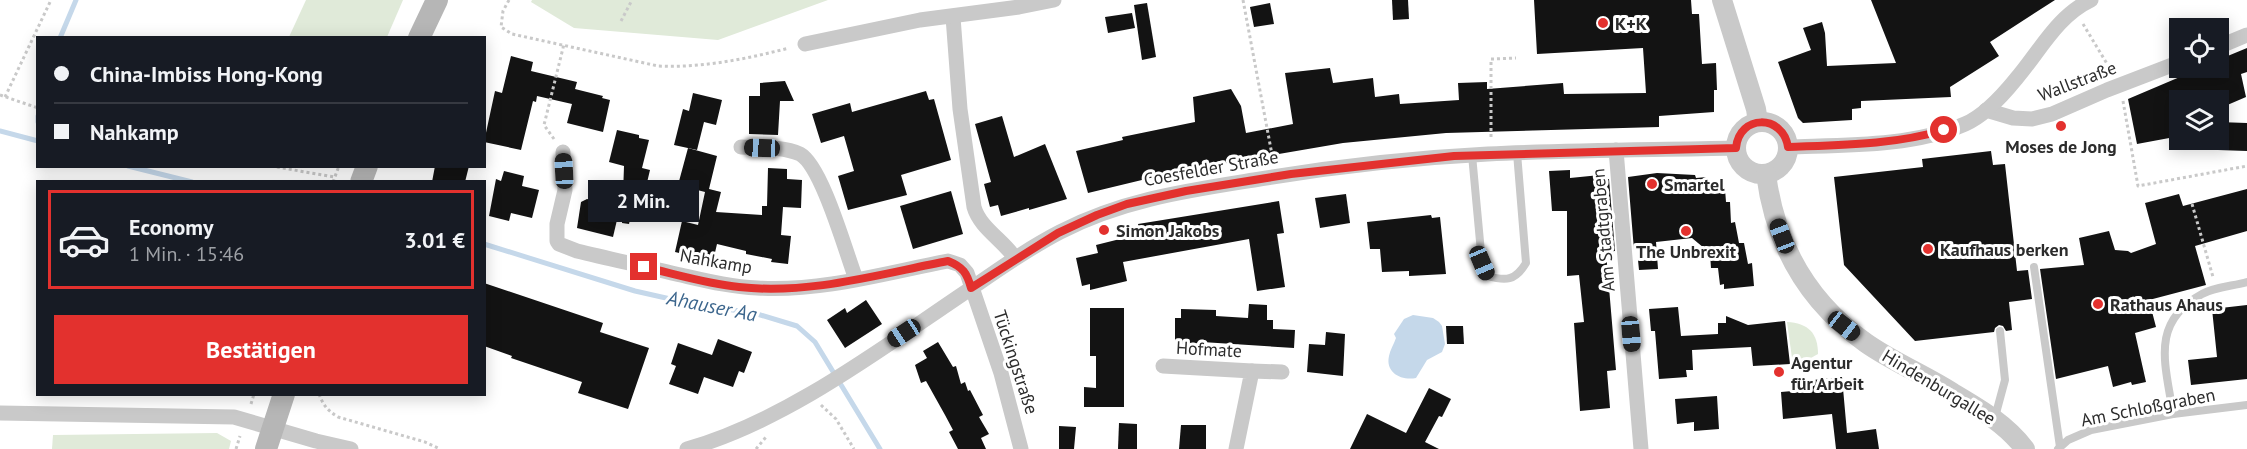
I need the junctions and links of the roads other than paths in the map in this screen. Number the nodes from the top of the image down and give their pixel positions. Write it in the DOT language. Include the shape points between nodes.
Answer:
graph roads {
  1 [pos="437,0"];
  2 [pos="1054,0"];
  3 [pos="1722,0"];
  4 [pos="2091,0"];
  5 [pos="953,16"];
  6 [pos="2247,35"];
  7 [pos="420,36"];
  8 [pos="2229,42"];
  9 [pos="805,44"];
  10 [pos="2169,68"];
  11 [pos="1986,110"];
  12 [pos="1758,122"];
  13 [pos="741,147"];
  14 [pos="1788,147"];
  15 [pos="1736,148"];
  16 [pos="1616,150"];
  17 [pos="563,152"];
  18 [pos="1517,153"];
  19 [pos="1473,155"];
  20 [pos="1766,174"];
  21 [pos="1015,258"];
  22 [pos="2034,267"];
  23 [pos="856,279"];
  24 [pos="2247,282"];
  25 [pos="971,288"];
  26 [pos="2000,331"];
  27 [pos="1163,366"];
  28 [pos="1252,371"];
  29 [pos="1282,372"];
  30 [pos="283,396"];
  31 [pos="2247,405"];
  32 [pos="0,413"];
  33 [pos="2173,414"];
  34 [pos="1995,418"];
  35 [pos="269,438"];
  36 [pos="2059,448"];
  37 [pos="351,449"];
  38 [pos="687,449"];
  39 [pos="1021,449"];
  40 [pos="1236,449"];
  41 [pos="1641,449"];
  42 [pos="2025,449"];
  1 -- 7 [label="main road"];
  2 -- 5 [label="street"];
  3 -- 12 [label="street"];
  4 -- 11 [label="street" via="2073,10 2051,33"];
  5 -- 9 [label="street"];
  5 -- 21 [label="street" via="960,109 974,207 977,218"];
  6 -- 8 [label="street"];
  10 -- 11 [label="street, Wallstraße" via="2120,93 2032,119"];
  11 -- 14 [label="street" via="1966,124 1922,136"];
  12 -- 14 [label="street" via="1775,125 1783,132"];
  12 -- 15 [label="street" via="1740,133"];
  13 -- 23 [label="street" via="784,149 809,161 824,190"];
  14 -- 20 [label="street" via="1786,160"];
  15 -- 16 [label="street, Coesfelder Straße"];
  15 -- 20 [label="street" via="1744,168"];
  16 -- 18 [label="street, Coesfelder Straße"];
  16 -- 41 [label="street, Am Stadtgraben"];
  17 -- 23 [label="street, Nahkamp" via="565,190 556,235 567,248 737,287 784,289"];
  18 -- 19 [label="street, Coesfelder Straße"];
  18 -- 19 [label="lane" via="1526,263 1519,274 1504,280 1487,276 1482,263"];
  19 -- 21 [label="street, Coesfelder Straße" via="1276,176 1127,204 1058,233"];
  20 -- 34 [label="street, Hindenburgallee" via="1784,240 1802,280 1818,302 1866,343"];
  21 -- 25 [label="street, Coesfelder Straße"];
  22 -- 36 [label="lane"];
  23 -- 25 [label="street, Nahkamp" via="948,261 960,265 967,273"];
  24 -- 33 [label="lane" via="2203,293 2178,312 2167,330 2165,356"];
  25 -- 38 [label="street, Coesfelder Straße" via="809,393 752,424"];
  25 -- 39 [label="street, Tückingstraße"];
  26 -- 34 [label="lane" via="2005,380"];
  27 -- 28 [label="street, Hofmate"];
  28 -- 29 [label="street, Hofmate"];
  28 -- 40 [label="street, Hofmate"];
  30 -- 35 [label="main road"];
  31 -- 33 [label="lane, Am Schloßgraben"];
  32 -- 35 [label="street" via="234,417"];
  33 -- 36 [label="lane, Am Schloßgraben" via="2091,430"];
  34 -- 42 [label="street, Hindenburgallee"];
  35 -- 37 [label="street"];
}
